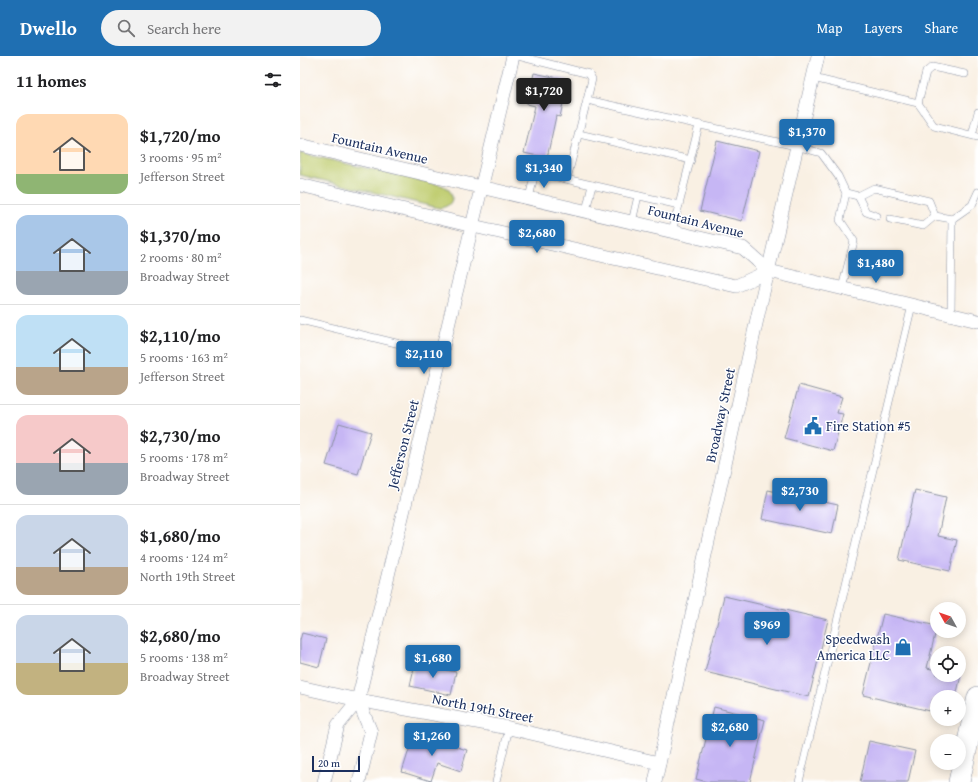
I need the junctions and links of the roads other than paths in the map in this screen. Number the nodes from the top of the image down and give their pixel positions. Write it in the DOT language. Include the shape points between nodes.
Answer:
graph roads {
  1 [pos="513,56"];
  2 [pos="518,56"];
  3 [pos="818,56"];
  4 [pos="965,74"];
  5 [pos="813,78"];
  6 [pos="587,100"];
  7 [pos="918,103"];
  8 [pos="978,112"];
  9 [pos="700,125"];
  10 [pos="579,134"];
  11 [pos="975,136"];
  12 [pos="300,145"];
  13 [pos="796,146"];
  14 [pos="691,160"];
  15 [pos="522,169"];
  16 [pos="535,172"];
  17 [pos="567,179"];
  18 [pos="592,184"];
  19 [pos="300,185"];
  20 [pos="482,188"];
  21 [pos="978,192"];
  22 [pos="846,193"];
  23 [pos="638,196"];
  24 [pos="858,196"];
  25 [pos="530,198"];
  26 [pos="679,205"];
  27 [pos="975,206"];
  28 [pos="586,211"];
  29 [pos="877,216"];
  30 [pos="935,216"];
  31 [pos="890,219"];
  32 [pos="952,219"];
  33 [pos="632,222"];
  34 [pos="473,226"];
  35 [pos="672,231"];
  36 [pos="769,270"];
  37 [pos="842,288"];
  38 [pos="912,305"];
  39 [pos="951,315"];
  40 [pos="300,320"];
  41 [pos="978,321"];
  42 [pos="442,354"];
  43 [pos="300,687"];
  44 [pos="978,697"];
  45 [pos="358,700"];
  46 [pos="509,728"];
  47 [pos="659,763"];
  48 [pos="324,782"];
  49 [pos="359,782"];
  50 [pos="496,782"];
  51 [pos="655,782"];
  52 [pos="799,782"];
  53 [pos="959,782"];
  1 -- 20 [label="street, Jefferson Street"];
  2 -- 6 [label="lane" via="590,74 592,79"];
  3 -- 5 [label="street, Broadway Street"];
  4 -- 7 [label="lane" via="932,67 926,72"];
  5 -- 7 [label="lane"];
  5 -- 13 [label="street, Broadway Street"];
  6 -- 9 [label="lane"];
  6 -- 10 [label="lane"];
  7 -- 11 [label="lane" via="934,126"];
  8 -- 11 [label="lane"];
  9 -- 13 [label="lane"];
  9 -- 14 [label="lane"];
  10 -- 14 [label="lane"];
  10 -- 17 [label="lane"];
  12 -- 20 [label="street, Fountain Avenue"];
  13 -- 22 [label="lane" via="821,153 838,176"];
  13 -- 36 [label="street, Broadway Street"];
  14 -- 26 [label="lane"];
  15 -- 16 [label="lane"];
  16 -- 17 [label="lane"];
  16 -- 25 [label="lane"];
  17 -- 18 [label="lane"];
  18 -- 23 [label="lane"];
  18 -- 28 [label="lane"];
  19 -- 34 [label="street"];
  20 -- 25 [label="street, Fountain Avenue"];
  20 -- 34 [label="street, Jefferson Street"];
  21 -- 27 [label="lane"];
  22 -- 24 [label="lane"];
  22 -- 37 [label="lane" via="840,220 854,241"];
  23 -- 26 [label="lane"];
  23 -- 33 [label="lane"];
  24 -- 29 [label="lane" via="866,212"];
  24 -- 30 [label="lane" via="874,188 922,200 929,202"];
  25 -- 28 [label="street, Fountain Avenue"];
  26 -- 35 [label="lane"];
  27 -- 32 [label="lane"];
  28 -- 33 [label="street, Fountain Avenue"];
  30 -- 31 [label="lane" via="923,226"];
  30 -- 32 [label="lane"];
  32 -- 39 [label="lane"];
  33 -- 35 [label="street, Fountain Avenue"];
  34 -- 36 [label="street" via="736,286"];
  34 -- 42 [label="street, Jefferson Street"];
  35 -- 36 [label="street, Fountain Avenue" via="743,248"];
  36 -- 37 [label="street"];
  36 -- 47 [label="street, Broadway Street"];
  37 -- 38 [label="street"];
  38 -- 39 [label="street"];
  38 -- 52 [label="lane"];
  39 -- 41 [label="street"];
  40 -- 42 [label="lane"];
  42 -- 45 [label="street, Jefferson Street"];
  43 -- 45 [label="street, North 19th Street"];
  44 -- 53 [label="main road"];
  45 -- 46 [label="street, North 19th Street"];
  45 -- 48 [label="street, Jefferson Street" via="338,725"];
  45 -- 49 [label="street" via="371,732"];
  46 -- 47 [label="street, North 19th Street"];
  46 -- 50 [label="lane"];
  47 -- 51 [label="street, Broadway Street"];
}
